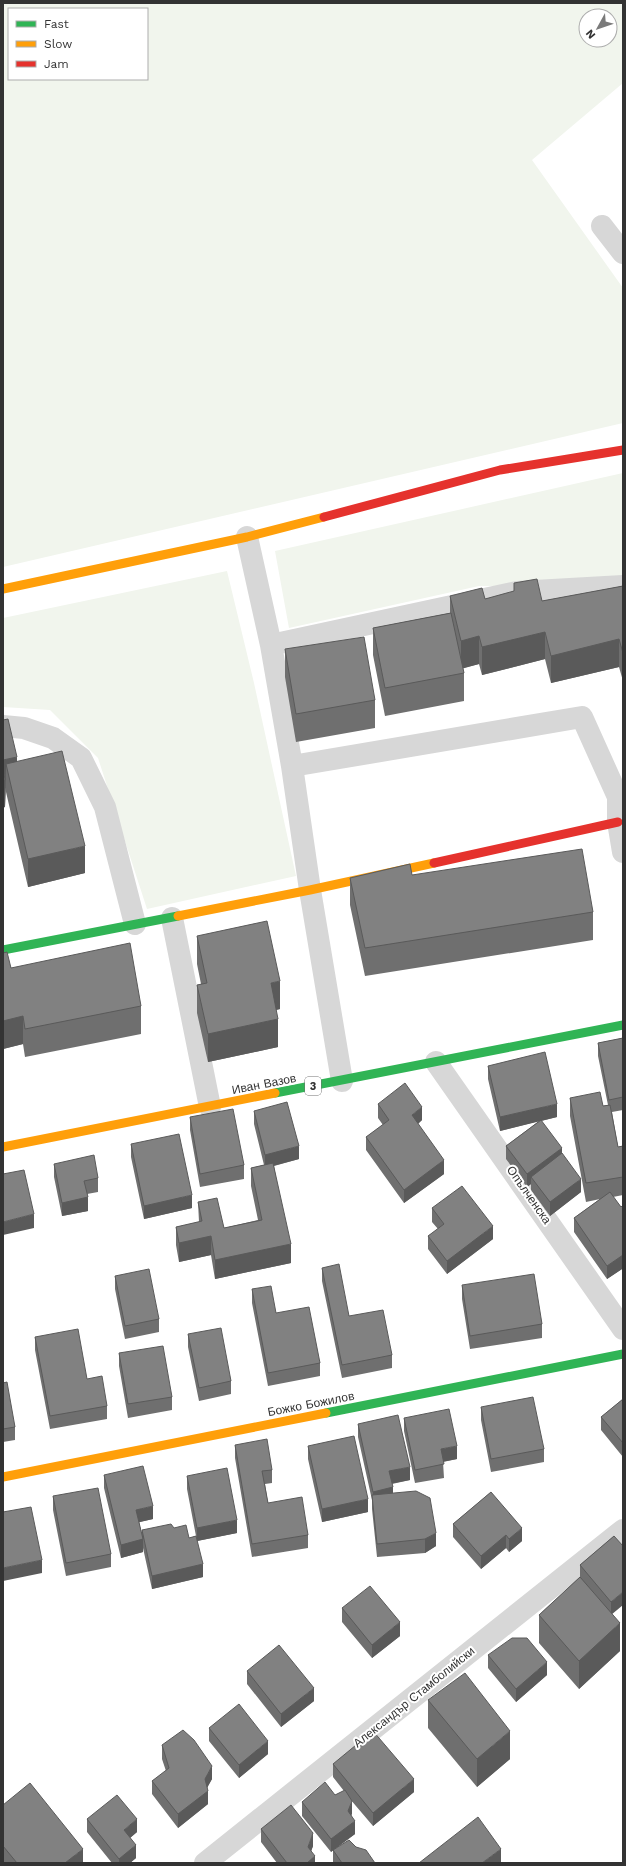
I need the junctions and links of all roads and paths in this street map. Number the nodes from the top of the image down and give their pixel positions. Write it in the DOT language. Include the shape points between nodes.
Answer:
graph roads {
  1 [pos="602,226"];
  2 [pos="623,253"];
  3 [pos="623,450"];
  4 [pos="247,537"];
  5 [pos="623,586"];
  6 [pos="3,589"];
  7 [pos="271,645"];
  8 [pos="3,726"];
  9 [pos="292,766"];
  10 [pos="621,796"];
  11 [pos="618,822"];
  12 [pos="623,852"];
  13 [pos="310,890"];
  14 [pos="172,918"];
  15 [pos="135,924"];
  16 [pos="3,950"];
  17 [pos="623,1025"];
  18 [pos="436,1062"];
  19 [pos="342,1081"];
  20 [pos="210,1107"];
  21 [pos="3,1147"];
  22 [pos="623,1329"];
  23 [pos="623,1354"];
  24 [pos="3,1477"];
  25 [pos="623,1530"];
  26 [pos="205,1863"];
  1 -- 2 [label="street"];
  3 -- 4 [label="street" via="500,470"];
  4 -- 6 [label="street"];
  4 -- 7 [label="street"];
  5 -- 7 [label="street" via="516,592"];
  7 -- 9 [label="street"];
  8 -- 15 [label="street" via="24,728 53,738 81,758 105,807"];
  9 -- 10 [label="street" via="582,718"];
  9 -- 13 [label="street"];
  10 -- 11 [label="street"];
  11 -- 12 [label="street"];
  11 -- 13 [label="street"];
  13 -- 14 [label="street"];
  13 -- 19 [label="street"];
  14 -- 15 [label="street"];
  14 -- 20 [label="street"];
  15 -- 16 [label="street"];
  17 -- 18 [label="street, Иван Вазов / 3"];
  18 -- 19 [label="street, Иван Вазов / 3"];
  18 -- 22 [label="street, Опълченска"];
  19 -- 20 [label="street, Иван Вазов / 3"];
  20 -- 21 [label="street, Иван Вазов / 3"];
  23 -- 24 [label="street, Божко Божилов"];
  25 -- 26 [label="street, Александър Стамболийски"];
}
